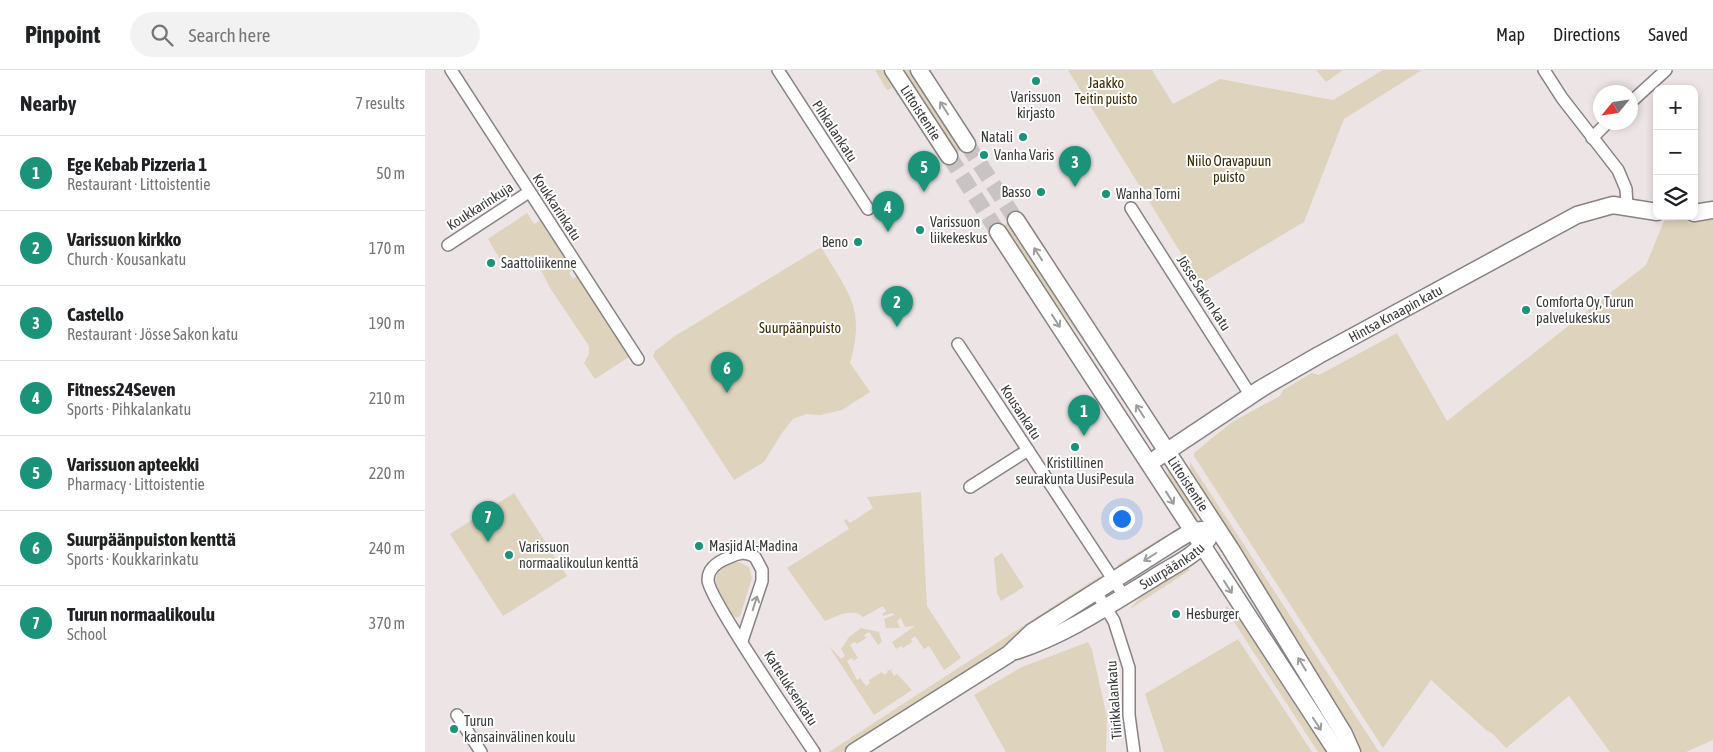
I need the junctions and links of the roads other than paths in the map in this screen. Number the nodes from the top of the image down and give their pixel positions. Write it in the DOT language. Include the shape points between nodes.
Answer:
graph roads {
  1 [pos="451,70"];
  2 [pos="777,70"];
  3 [pos="893,70"];
  4 [pos="919,70"];
  5 [pos="1544,70"];
  6 [pos="1666,70"];
  7 [pos="1638,96"];
  8 [pos="1600,130"];
  9 [pos="1592,138"];
  10 [pos="967,144"];
  11 [pos="949,156"];
  12 [pos="529,192"];
  13 [pos="1627,206"];
  14 [pos="1131,208"];
  15 [pos="868,209"];
  16 [pos="1713,210"];
  17 [pos="1653,211"];
  18 [pos="1698,212"];
  19 [pos="1017,220"];
  20 [pos="998,232"];
  21 [pos="448,244"];
  22 [pos="959,344"];
  23 [pos="638,359"];
  24 [pos="1251,396"];
  25 [pos="1028,450"];
  26 [pos="1166,452"];
  27 [pos="1149,464"];
  28 [pos="970,487"];
  29 [pos="1217,528"];
  30 [pos="1192,531"];
  31 [pos="1202,547"];
  32 [pos="1115,580"];
  33 [pos="1096,592"];
  34 [pos="1124,596"];
  35 [pos="1106,607"];
  36 [pos="742,641"];
  37 [pos="1009,654"];
  38 [pos="457,715"];
  39 [pos="481,752"];
  40 [pos="814,752"];
  41 [pos="854,752"];
  42 [pos="1134,752"];
  43 [pos="1337,752"];
  44 [pos="1352,752"];
  1 -- 12 [label="street, Koukkarinkatu"];
  2 -- 15 [label="street, Pihkalankatu"];
  3 -- 11 [label="main road, Littoistentie"];
  10 -- 4 [label="main road, Littoistentie, one-way"];
  5 -- 9 [label="street"];
  6 -- 7 [label="street"];
  8 -- 9 [label="street"];
  9 -- 13 [label="street" via="1623,178"];
  12 -- 21 [label="street, Koukkarinkuja"];
  12 -- 23 [label="street, Koukkarinkatu"];
  13 -- 17 [label="main road, Hintsa Knaapin katu"];
  13 -- 24 [label="main road, Hintsa Knaapin katu" via="1602,206 1577,215 1321,354"];
  14 -- 24 [label="street, Jösse Sakon katu"];
  16 -- 18 [label="main road"];
  26 -- 19 [label="main road, Littoistentie, one-way"];
  20 -- 27 [label="main road, Littoistentie, one-way"];
  22 -- 25 [label="street, Kousankatu"];
  24 -- 26 [label="main road, Hintsa Knaapin katu"];
  25 -- 28 [label="street"];
  25 -- 32 [label="street, Kousankatu"];
  26 -- 27 [label="main road, Hintsa Knaapin katu"];
  26 -- 29 [label="main road, Littoistentie"];
  27 -- 30 [label="main road, Littoistentie, one-way"];
  29 -- 30 [label="main road, Suurpäänkatu"];
  29 -- 31 [label="main road, Suurpäänkatu"];
  44 -- 29 [label="main road, Littoistentie, one-way" via="1284,634"];
  30 -- 31 [label="main road, Littoistentie"];
  30 -- 32 [label="main road, Suurpäänkatu, one-way"];
  31 -- 34 [label="main road, Suurpäänkatu"];
  31 -- 43 [label="main road, Littoistentie, one-way"];
  32 -- 33 [label="main road, Suurpäänkatu"];
  32 -- 34 [label="street, Kousankatu"];
  33 -- 35 [label="street, Tiirikkalankatu"];
  33 -- 37 [label="main road, Suurpäänkatu" via="1033,632"];
  34 -- 35 [label="main road, Suurpäänkatu"];
  35 -- 37 [label="main road, Suurpäänkatu" via="1042,641"];
  35 -- 42 [label="street, Tiirikkalankatu" via="1129,668 1129,714"];
  36 -- 36 [label="street, Katteluksenkatu, one-way" via="762,575 755,557 742,553 716,564 708,581 710,592"];
  36 -- 40 [label="street, Katteluksenkatu"];
  37 -- 41 [label="main road, Suurpäänkatu"];
  38 -- 39 [label="street"];
}
